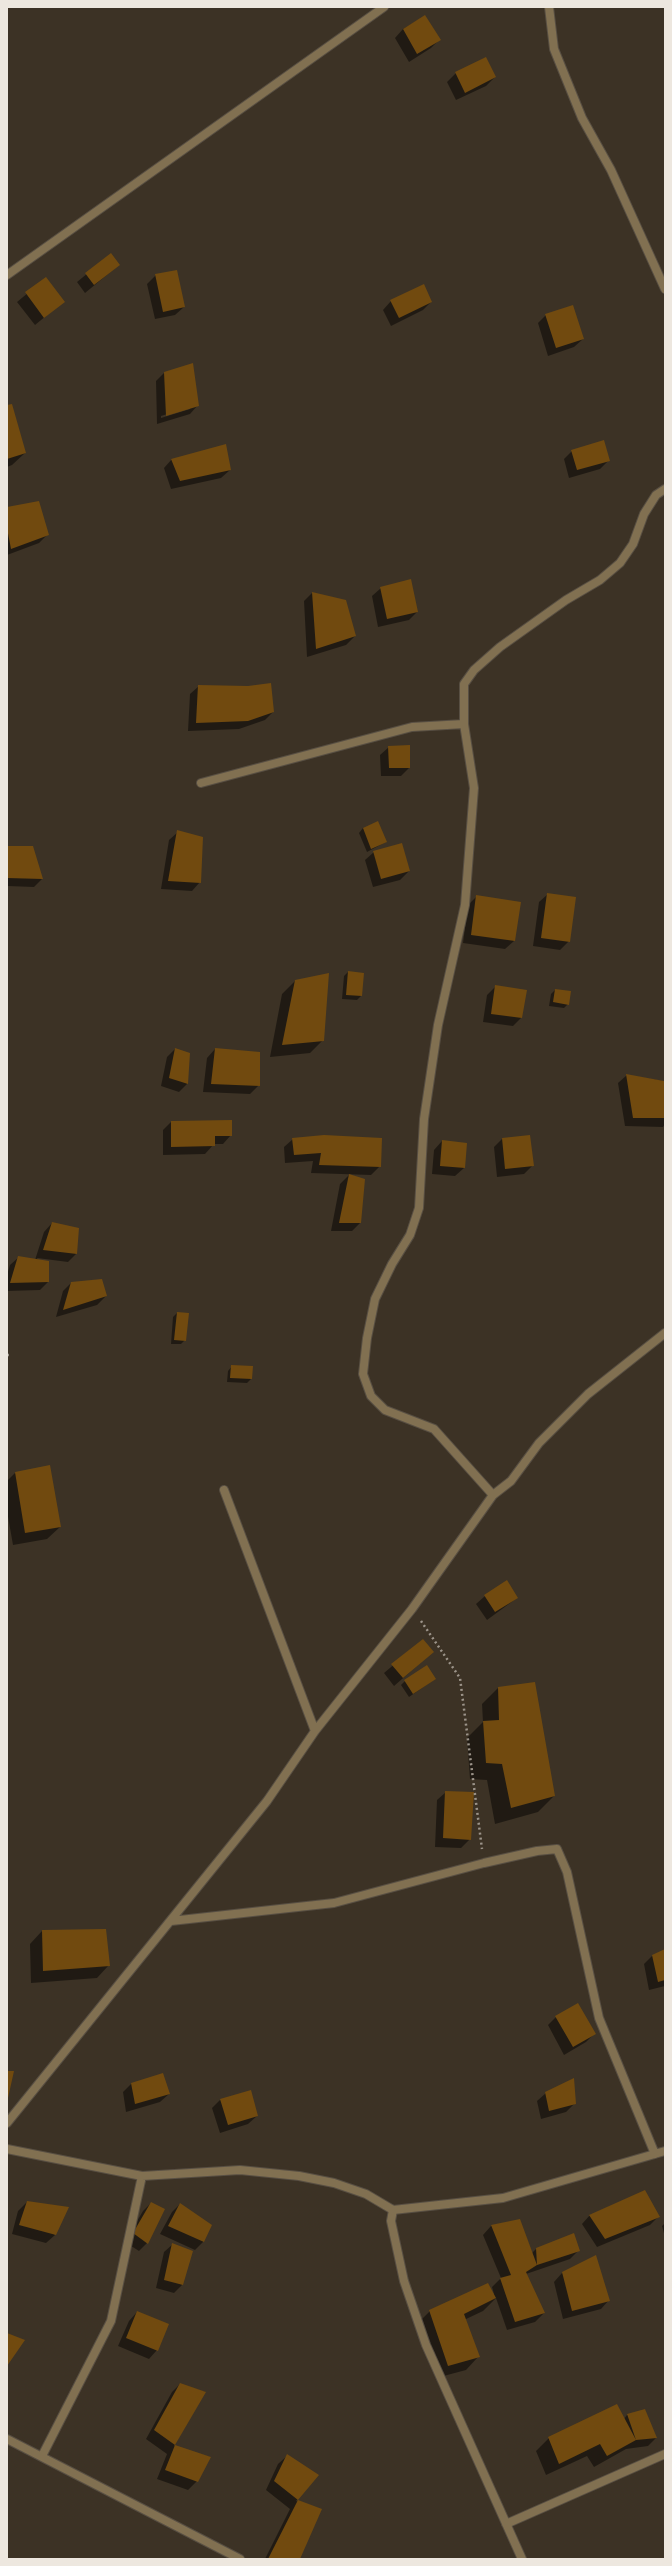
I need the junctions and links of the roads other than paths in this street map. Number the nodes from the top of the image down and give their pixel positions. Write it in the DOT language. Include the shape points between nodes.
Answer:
graph roads {
  1 [pos="384,7"];
  2 [pos="549,7"];
  3 [pos="7,275"];
  4 [pos="665,289"];
  5 [pos="665,489"];
  6 [pos="464,724"];
  7 [pos="201,783"];
  8 [pos="665,1333"];
  9 [pos="224,1490"];
  10 [pos="493,1495"];
  11 [pos="315,1730"];
  12 [pos="171,1921"];
  13 [pos="7,2123"];
  14 [pos="7,2149"];
  15 [pos="665,2151"];
  16 [pos="654,2154"];
  17 [pos="142,2176"];
  18 [pos="393,2210"];
  19 [pos="7,2439"];
  20 [pos="665,2454"];
  21 [pos="42,2456"];
  22 [pos="506,2524"];
  23 [pos="240,2559"];
  24 [pos="522,2559"];
  1 -- 3 [label="street"];
  2 -- 4 [label="street" via="554,49 582,118 611,170"];
  5 -- 6 [label="street" via="656,495 644,514 633,544 620,562 600,580 566,600 500,647 474,670 464,684"];
  6 -- 7 [label="street" via="385,733"];
  6 -- 10 [label="street" via="474,788 469,868 465,905 438,1025 424,1119 419,1208 410,1235 392,1264 376,1299 367,1338 363,1374 371,1396 385,1410 434,1429"];
  8 -- 10 [label="street" via="588,1394 539,1443 511,1481"];
  9 -- 11 [label="street"];
  10 -- 11 [label="street" via="412,1609"];
  11 -- 12 [label="street" via="267,1801"];
  12 -- 13 [label="street"];
  12 -- 16 [label="street" via="334,1903 484,1863 557,1849 567,1872 599,2018"];
  14 -- 17 [label="street"];
  15 -- 16 [label="street"];
  16 -- 18 [label="street" via="503,2198"];
  17 -- 18 [label="street" via="240,2170 299,2176 334,2183 360,2192"];
  17 -- 21 [label="street" via="111,2322"];
  18 -- 22 [label="street" via="391,2221 404,2281 426,2345"];
  19 -- 21 [label="street"];
  20 -- 22 [label="street"];
  21 -- 23 [label="street"];
  22 -- 24 [label="street"];
}
